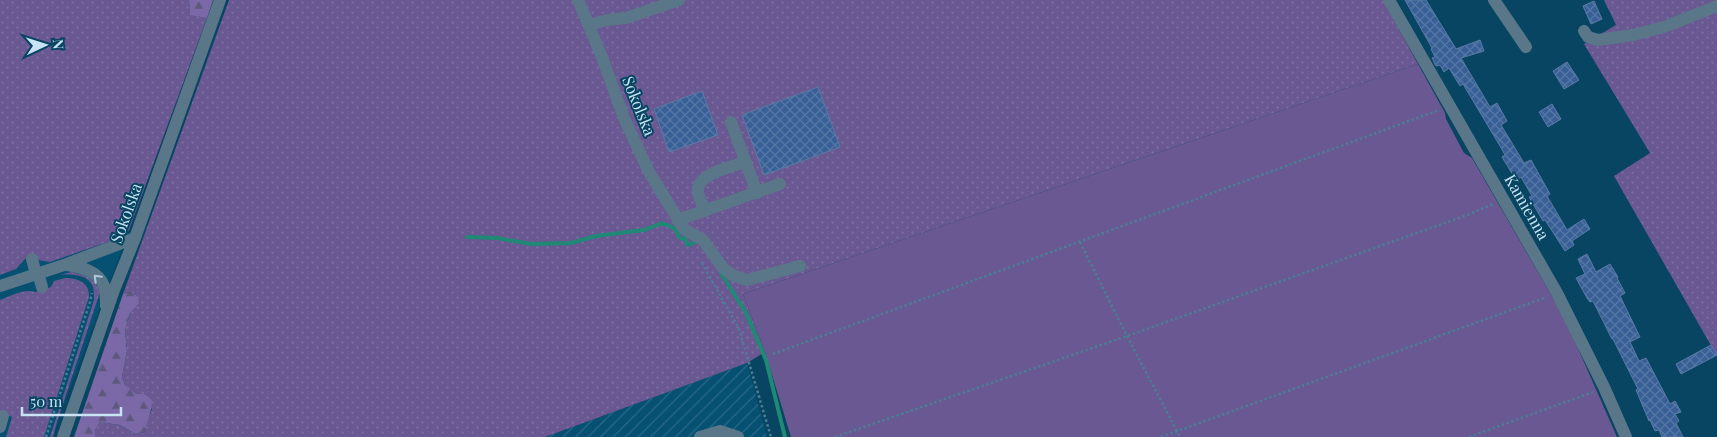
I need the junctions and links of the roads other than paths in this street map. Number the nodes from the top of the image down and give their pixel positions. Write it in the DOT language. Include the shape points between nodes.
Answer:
graph roads {
  1 [pos="220,0"];
  2 [pos="578,0"];
  3 [pos="679,0"];
  4 [pos="1388,0"];
  5 [pos="1494,0"];
  6 [pos="1717,6"];
  7 [pos="589,25"];
  8 [pos="1584,31"];
  9 [pos="1526,47"];
  10 [pos="731,122"];
  11 [pos="745,162"];
  12 [pos="780,184"];
  13 [pos="756,193"];
  14 [pos="705,211"];
  15 [pos="678,220"];
  16 [pos="134,238"];
  17 [pos="32,260"];
  18 [pos="64,265"];
  19 [pos="800,266"];
  20 [pos="37,274"];
  21 [pos="0,286"];
  22 [pos="42,287"];
  23 [pos="107,311"];
  24 [pos="63,437"];
  25 [pos="700,437"];
  26 [pos="738,437"];
  27 [pos="1626,437"];
  1 -- 16 [label="street, Sokolska"];
  2 -- 7 [label="street, Sokolska"];
  3 -- 7 [label="street" via="626,18"];
  4 -- 27 [label="street, Kamienna" via="1557,293"];
  5 -- 9 [label="street"];
  6 -- 8 [label="street" via="1664,27 1633,35 1598,40 1588,37"];
  7 -- 15 [label="street, Sokolska" via="624,118 649,172"];
  10 -- 11 [label="street"];
  11 -- 13 [label="street"];
  11 -- 14 [label="street" via="709,175 699,183 697,190"];
  12 -- 13 [label="street"];
  13 -- 14 [label="street"];
  14 -- 15 [label="street"];
  15 -- 19 [label="street, Sokolska" via="684,229 703,240 723,268 734,276 747,280"];
  16 -- 18 [label="street"];
  16 -- 23 [label="street, Sokolska"];
  17 -- 20 [label="street"];
  18 -- 20 [label="street"];
  23 -- 18 [label="street, one-way" via="104,286 99,278 82,267"];
  20 -- 21 [label="street"];
  20 -- 22 [label="street"];
  23 -- 24 [label="street, Sokolska"];
  25 -- 26 [label="street" via="720,431"];
}
